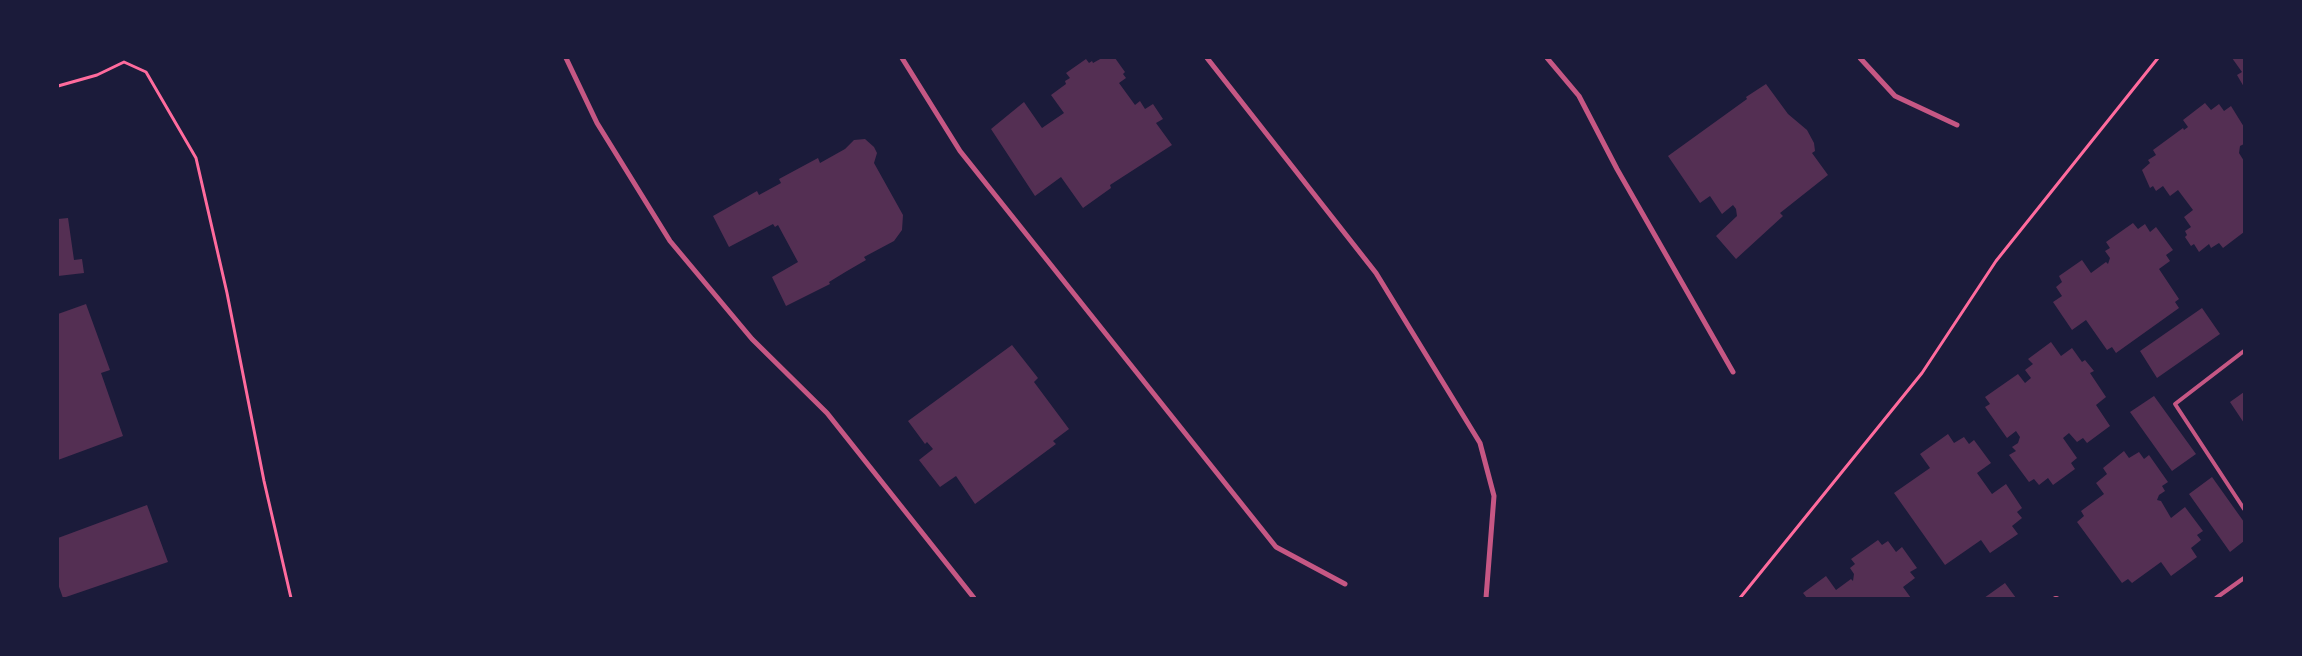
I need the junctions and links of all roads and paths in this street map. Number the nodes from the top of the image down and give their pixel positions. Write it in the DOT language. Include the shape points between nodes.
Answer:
graph roads {
  1 [pos="566,58"];
  2 [pos="902,58"];
  3 [pos="1207,58"];
  4 [pos="1547,58"];
  5 [pos="1860,58"];
  6 [pos="2158,58"];
  7 [pos="58,86"];
  8 [pos="1957,125"];
  9 [pos="2244,351"];
  10 [pos="1733,372"];
  11 [pos="2244,510"];
  12 [pos="2244,578"];
  13 [pos="1345,584"];
  14 [pos="291,598"];
  15 [pos="974,598"];
  16 [pos="1486,598"];
  17 [pos="1740,598"];
  18 [pos="2216,598"];
  1 -- 15 [label="street" via="597,123 670,241 752,339 827,413"];
  2 -- 13 [label="street" via="960,151 1276,547"];
  3 -- 16 [label="street" via="1376,273 1480,443 1494,496"];
  4 -- 10 [label="street" via="1579,96"];
  5 -- 8 [label="street" via="1895,96"];
  6 -- 17 [label="path" via="1996,261 1922,373"];
  7 -- 14 [label="path" via="97,75 124,62 146,72 196,158"];
  9 -- 11 [label="lane" via="2175,404"];
  12 -- 18 [label="lane"];
}
